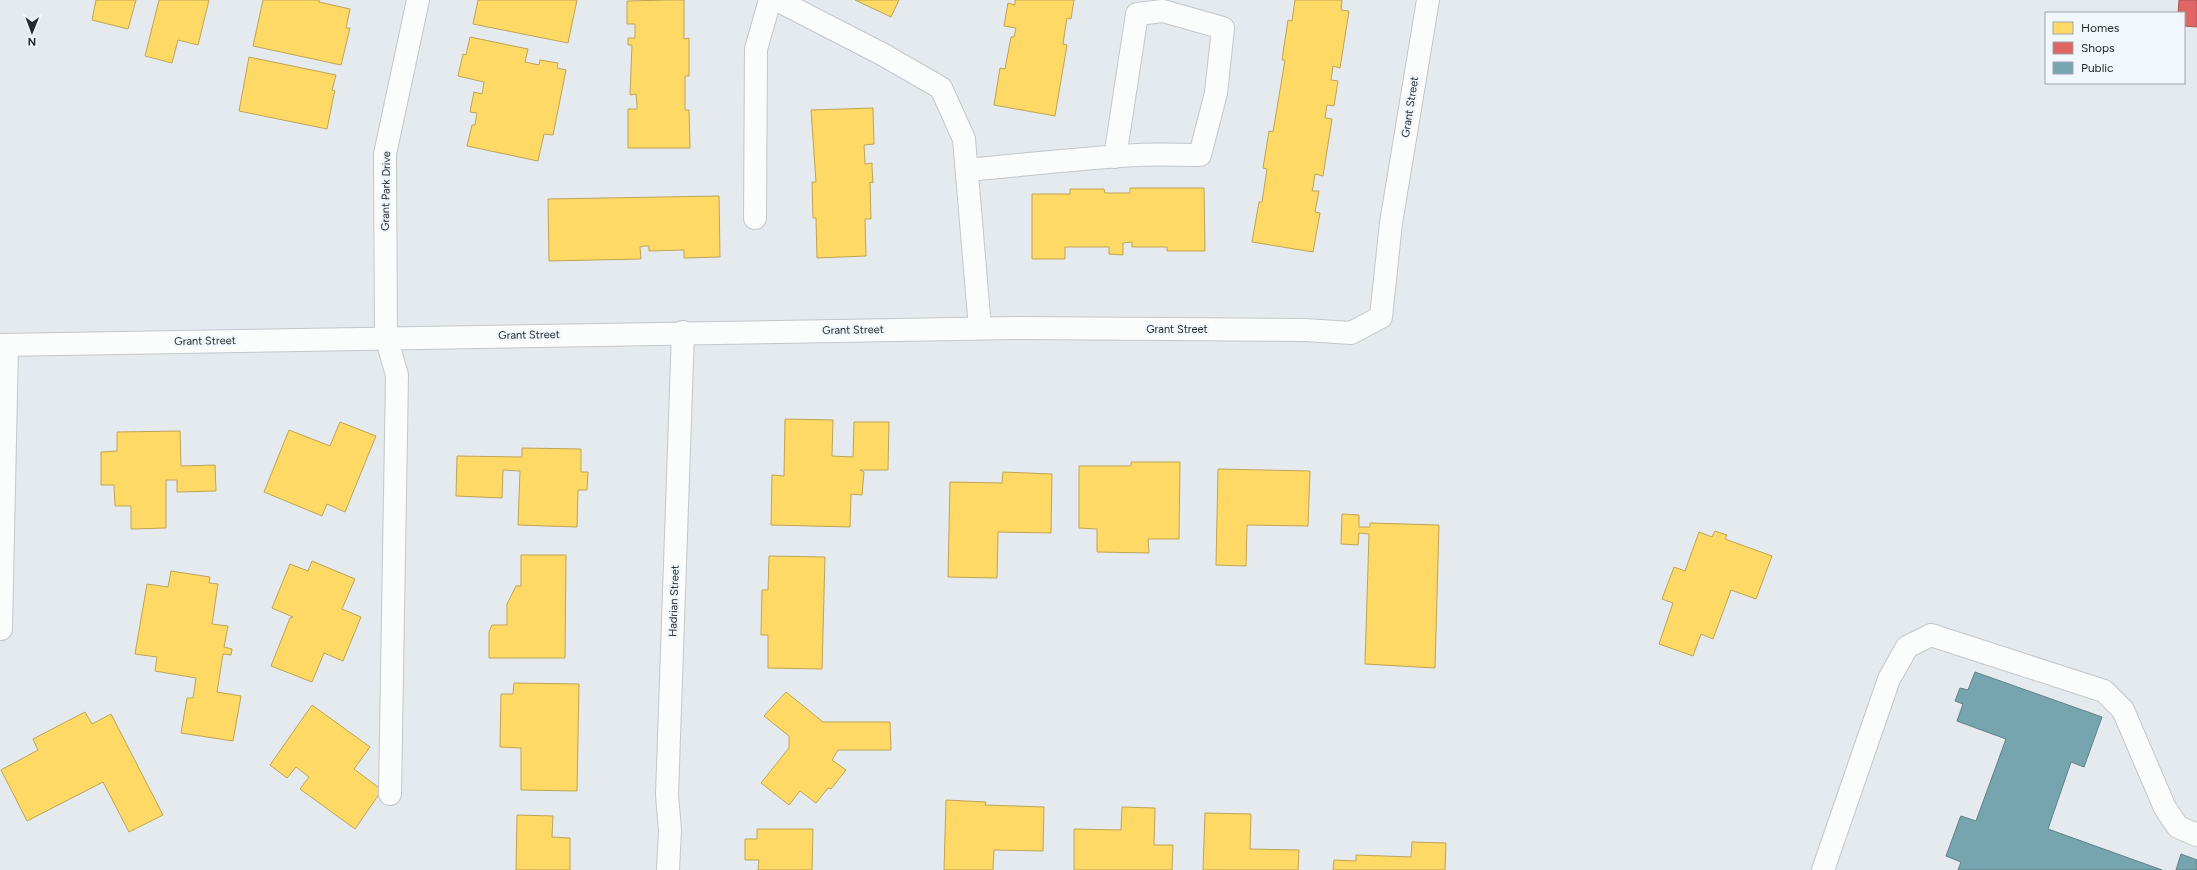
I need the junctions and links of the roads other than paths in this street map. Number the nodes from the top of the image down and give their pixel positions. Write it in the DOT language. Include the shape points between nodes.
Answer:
graph roads {
  1 [pos="418,0"];
  2 [pos="1428,0"];
  3 [pos="783,2"];
  4 [pos="1115,157"];
  5 [pos="967,170"];
  6 [pos="755,218"];
  7 [pos="980,328"];
  8 [pos="683,332"];
  9 [pos="386,337"];
  10 [pos="4,345"];
  11 [pos="1,629"];
  12 [pos="390,794"];
  13 [pos="2197,835"];
  14 [pos="668,870"];
  15 [pos="1823,870"];
  1 -- 9 [label="street, Grant Park Drive" via="385,154"];
  2 -- 7 [label="street, Grant Street" via="1391,223 1381,317 1351,333 1305,330"];
  3 -- 5 [label="street" via="941,88 964,139"];
  3 -- 6 [label="street" via="756,49"];
  4 -- 4 [label="street" via="1200,155 1216,93 1223,28 1163,11 1137,14"];
  4 -- 5 [label="street"];
  5 -- 7 [label="street"];
  7 -- 8 [label="street, Grant Street"];
  8 -- 9 [label="street, Grant Street"];
  8 -- 14 [label="street, Hadrian Street" via="667,795 670,830"];
  9 -- 10 [label="street, Grant Street"];
  9 -- 12 [label="street, Grant Park Drive" via="397,375"];
  10 -- 11 [label="street"];
  13 -- 15 [label="street" via="2178,827 2165,808 2123,710 2104,691 1931,635 1907,647 1890,679"];
}
